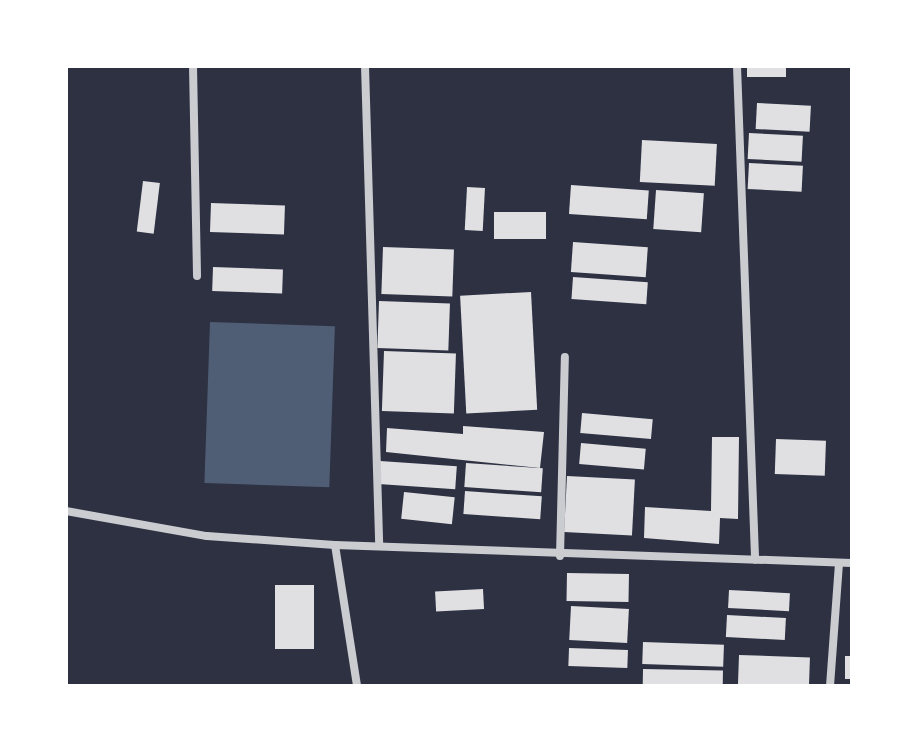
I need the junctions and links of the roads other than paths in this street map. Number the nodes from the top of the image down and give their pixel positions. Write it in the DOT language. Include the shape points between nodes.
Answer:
graph roads {
  1 [pos="193,66"];
  2 [pos="365,66"];
  3 [pos="737,66"];
  4 [pos="197,276"];
  5 [pos="565,357"];
  6 [pos="66,511"];
  7 [pos="335,545"];
  8 [pos="379,546"];
  9 [pos="560,556"];
  10 [pos="755,560"];
  11 [pos="839,563"];
  12 [pos="852,563"];
  13 [pos="357,686"];
  14 [pos="830,686"];
  1 -- 4 [label="street"];
  2 -- 8 [label="street"];
  3 -- 10 [label="street"];
  5 -- 9 [label="street"];
  6 -- 7 [label="street" via="207,536"];
  7 -- 8 [label="street"];
  7 -- 13 [label="street"];
  8 -- 9 [label="street"];
  9 -- 10 [label="street"];
  10 -- 11 [label="street"];
  11 -- 12 [label="street"];
  11 -- 14 [label="street"];
}
